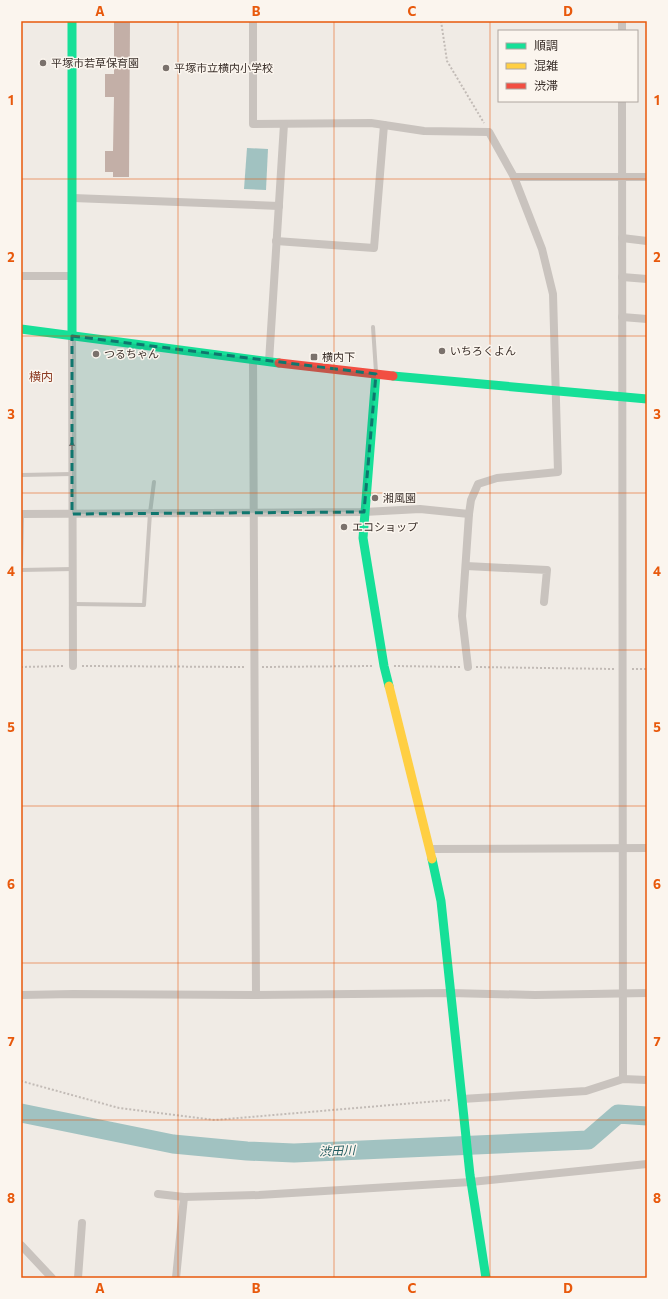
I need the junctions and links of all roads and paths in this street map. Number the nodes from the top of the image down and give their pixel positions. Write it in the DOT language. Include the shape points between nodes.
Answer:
graph roads {
  1 [pos="72,21"];
  2 [pos="253,21"];
  3 [pos="441,21"];
  4 [pos="622,102"];
  5 [pos="284,124"];
  6 [pos="384,125"];
  7 [pos="489,132"];
  8 [pos="514,177"];
  9 [pos="621,177"];
  10 [pos="647,177"];
  11 [pos="73,198"];
  12 [pos="279,206"];
  13 [pos="622,238"];
  14 [pos="276,241"];
  15 [pos="647,241"];
  16 [pos="21,276"];
  17 [pos="72,276"];
  18 [pos="622,277"];
  19 [pos="647,279"];
  20 [pos="622,317"];
  21 [pos="647,319"];
  22 [pos="373,327"];
  23 [pos="21,329"];
  24 [pos="72,336"];
  25 [pos="253,360"];
  26 [pos="269,362"];
  27 [pos="376,374"];
  28 [pos="555,390"];
  29 [pos="622,396"];
  30 [pos="647,399"];
  31 [pos="72,474"];
  32 [pos="21,475"];
  33 [pos="154,482"];
  34 [pos="364,512"];
  35 [pos="150,513"];
  36 [pos="21,514"];
  37 [pos="72,514"];
  38 [pos="254,514"];
  39 [pos="469,514"];
  40 [pos="21,566"];
  41 [pos="466,566"];
  42 [pos="74,569"];
  43 [pos="21,570"];
  44 [pos="544,602"];
  45 [pos="74,604"];
  46 [pos="21,666"];
  47 [pos="73,666"];
  48 [pos="384,666"];
  49 [pos="255,667"];
  50 [pos="468,667"];
  51 [pos="624,669"];
  52 [pos="647,669"];
  53 [pos="430,848"];
  54 [pos="624,848"];
  55 [pos="647,848"];
  56 [pos="450,993"];
  57 [pos="647,993"];
  58 [pos="621,994"];
  59 [pos="21,995"];
  60 [pos="256,995"];
  61 [pos="623,1079"];
  62 [pos="647,1080"];
  63 [pos="21,1081"];
  64 [pos="463,1101"];
  65 [pos="647,1164"];
  66 [pos="471,1178"];
  67 [pos="158,1194"];
  68 [pos="184,1197"];
  69 [pos="82,1223"];
  70 [pos="21,1245"];
  71 [pos="52,1278"];
  72 [pos="78,1278"];
  73 [pos="176,1278"];
  74 [pos="486,1278"];
  1 -- 11 [label="street"];
  2 -- 5 [label="street" via="253,124"];
  3 -- 7 [label="path" via="447,61"];
  4 -- 9 [label="street"];
  5 -- 6 [label="street"];
  5 -- 12 [label="street"];
  6 -- 7 [label="street" via="424,131"];
  6 -- 14 [label="street" via="374,248"];
  7 -- 8 [label="street"];
  8 -- 9 [label="street"];
  8 -- 28 [label="street" via="542,249 553,294"];
  9 -- 10 [label="street"];
  9 -- 13 [label="street"];
  11 -- 12 [label="street"];
  11 -- 17 [label="street"];
  12 -- 14 [label="street"];
  13 -- 15 [label="street"];
  13 -- 18 [label="street"];
  14 -- 26 [label="street"];
  16 -- 17 [label="street"];
  17 -- 24 [label="street"];
  18 -- 19 [label="street"];
  18 -- 20 [label="street"];
  20 -- 21 [label="street"];
  20 -- 29 [label="street"];
  22 -- 27 [label="lane"];
  23 -- 24 [label="street"];
  24 -- 25 [label="street"];
  31 -- 24 [label="street, one-way"];
  25 -- 26 [label="street"];
  25 -- 38 [label="street"];
  26 -- 27 [label="street"];
  27 -- 28 [label="street"];
  27 -- 34 [label="street"];
  28 -- 29 [label="street"];
  28 -- 39 [label="street" via="558,472 497,478 478,484 471,500"];
  29 -- 30 [label="street"];
  29 -- 51 [label="street"];
  31 -- 32 [label="lane"];
  31 -- 37 [label="street"];
  33 -- 35 [label="lane"];
  34 -- 38 [label="street"];
  34 -- 39 [label="street" via="420,508"];
  34 -- 48 [label="street" via="363,538 366,563"];
  35 -- 37 [label="street"];
  35 -- 38 [label="street"];
  35 -- 45 [label="lane" via="144,605"];
  36 -- 37 [label="street"];
  36 -- 40 [label="lane"];
  37 -- 42 [label="street"];
  38 -- 49 [label="street"];
  39 -- 41 [label="street"];
  41 -- 44 [label="street" via="547,570"];
  41 -- 50 [label="street" via="462,616"];
  42 -- 43 [label="lane"];
  42 -- 45 [label="street"];
  45 -- 47 [label="street"];
  46 -- 47 [label="path"];
  47 -- 49 [label="path"];
  48 -- 49 [label="path"];
  48 -- 50 [label="path"];
  48 -- 53 [label="street"];
  49 -- 60 [label="street"];
  50 -- 51 [label="path"];
  51 -- 52 [label="path"];
  51 -- 54 [label="street"];
  53 -- 54 [label="street"];
  53 -- 56 [label="street" via="441,901"];
  54 -- 55 [label="street"];
  54 -- 58 [label="street"];
  56 -- 58 [label="street"];
  56 -- 60 [label="street"];
  56 -- 64 [label="street"];
  57 -- 58 [label="street"];
  58 -- 61 [label="street"];
  59 -- 60 [label="street"];
  61 -- 62 [label="street"];
  61 -- 64 [label="street" via="586,1091"];
  63 -- 64 [label="path" via="119,1108 215,1120"];
  64 -- 66 [label="street"];
  65 -- 66 [label="street"];
  66 -- 68 [label="street" via="259,1195"];
  66 -- 74 [label="street"];
  67 -- 68 [label="street"];
  68 -- 73 [label="street"];
  69 -- 72 [label="street"];
  70 -- 71 [label="street"];
}
